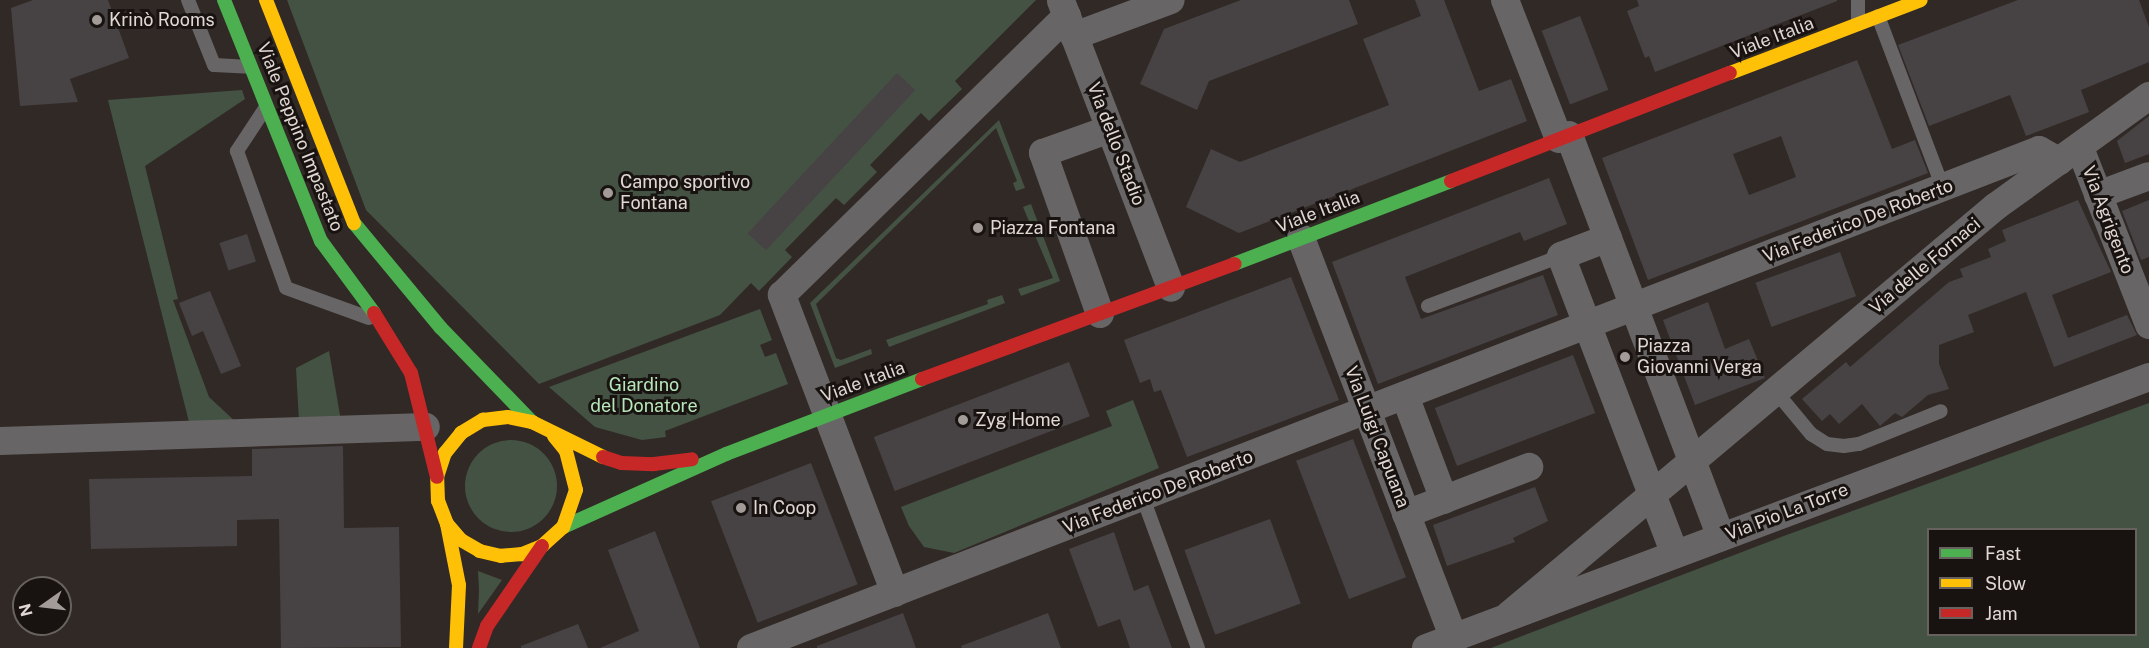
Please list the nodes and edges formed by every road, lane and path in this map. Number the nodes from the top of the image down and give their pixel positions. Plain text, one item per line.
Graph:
1 (188, 0) edge
2 (224, 0) edge
3 (267, 0) edge
4 (1171, 0) edge
5 (1505, 0) edge
6 (1858, 0) edge
7 (1921, 0) edge
8 (1878, 16) junction
9 (1067, 18) edge
10 (1858, 24) junction
11 (251, 67) junction
12 (2149, 96) edge
13 (267, 105) junction
14 (1110, 129) junction
15 (1564, 137) junction
16 (2069, 155) junction
17 (2149, 176) edge
18 (1943, 188) junction
19 (2098, 195) junction
20 (1301, 238) junction
21 (1608, 238) junction
22 (1561, 256) junction
23 (1171, 288) junction
24 (1645, 304) junction
25 (1428, 306) dead end
26 (1100, 314) junction
27 (381, 322) junction
28 (2149, 325) edge
29 (1577, 330) junction
30 (2149, 376) edge
31 (1777, 393) junction
32 (1405, 396) junction
33 (1367, 411) junction
34 (1941, 411) dead end
35 (827, 414) junction
36 (532, 422) junction
37 (426, 427) junction
38 (554, 436) junction
39 (0, 441) edge
40 (726, 454) junction
41 (1702, 456) junction
42 (1529, 467) dead end
43 (437, 477) junction
44 (1653, 497) junction
45 (1143, 498) junction
46 (1444, 500) junction
47 (1406, 514) junction
48 (447, 524) junction
49 (563, 527) junction
50 (1721, 537) junction
51 (542, 546) junction
52 (1675, 554) junction
53 (895, 593) junction
54 (1509, 615) junction
55 (1453, 637) junction
56 (456, 648) edge
57 (479, 648) edge
58 (751, 648) edge
59 (1198, 648) edge
60 (1426, 648) edge

1 - 11 lane
2 - 11 main road, Viale Peppino Impastato
3 - 36 main road, Viale Peppino Impastato
4 - 9 street
5 - 15 street
6 - 10 lane
7 - 8 main road, Viale Italia
8 - 10 main road, Viale Italia
8 - 18 lane
9 - 14 street, Via dello Stadio
9 - 35 street
10 - 15 main road, Viale Italia
11 - 13 main road, Viale Peppino Impastato
12 - 16 street, Via delle Fornaci
13 - 27 main road, Viale Peppino Impastato
13 - 27 lane
14 - 23 street, Via dello Stadio
14 - 26 street
15 - 20 main road, Viale Italia
15 - 21 street
16 - 18 street, Via Federico De Roberto
16 - 19 street, Via Agrigento
16 - 31 street, Via delle Fornaci
17 - 19 street
18 - 24 street, Via Federico De Roberto
19 - 28 street, Via Agrigento
20 - 23 main road, Viale Italia
20 - 33 street, Via Luigi Capuana
21 - 22 street
21 - 24 street
22 - 25 lane
22 - 29 street
23 - 26 main road, Viale Italia
24 - 29 street, Via Federico De Roberto
24 - 41 street
26 - 35 main road, Viale Italia
27 - 37 main road, Viale Peppino Impastato
29 - 32 street, Via Federico De Roberto
29 - 44 street
30 - 50 street, Via Pio La Torre
31 - 34 lane
31 - 41 street, Via delle Fornaci
32 - 33 street, Via Federico De Roberto
32 - 46 street
33 - 45 street, Via Federico De Roberto
33 - 47 street, Via Luigi Capuana
35 - 40 main road, Viale Italia
35 - 53 street
36 - 38 main road
36 - 43 main road
37 - 39 street
37 - 43 main road, Viale Peppino Impastato
38 - 40 main road
38 - 49 main road
40 - 49 main road
41 - 44 street, Via delle Fornaci
41 - 50 street
42 - 46 street
43 - 48 main road
44 - 52 street
44 - 54 street, Via delle Fornaci
45 - 53 street, Via Federico De Roberto
45 - 59 lane
46 - 47 street
47 - 55 street, Via Luigi Capuana
48 - 51 main road
48 - 56 main road
49 - 51 main road
50 - 52 street, Via Pio La Torre
51 - 57 main road
52 - 54 street, Via Pio La Torre
53 - 58 street, Via Federico De Roberto
54 - 55 street, Via Pio La Torre
55 - 60 street, Via Pio La Torre

